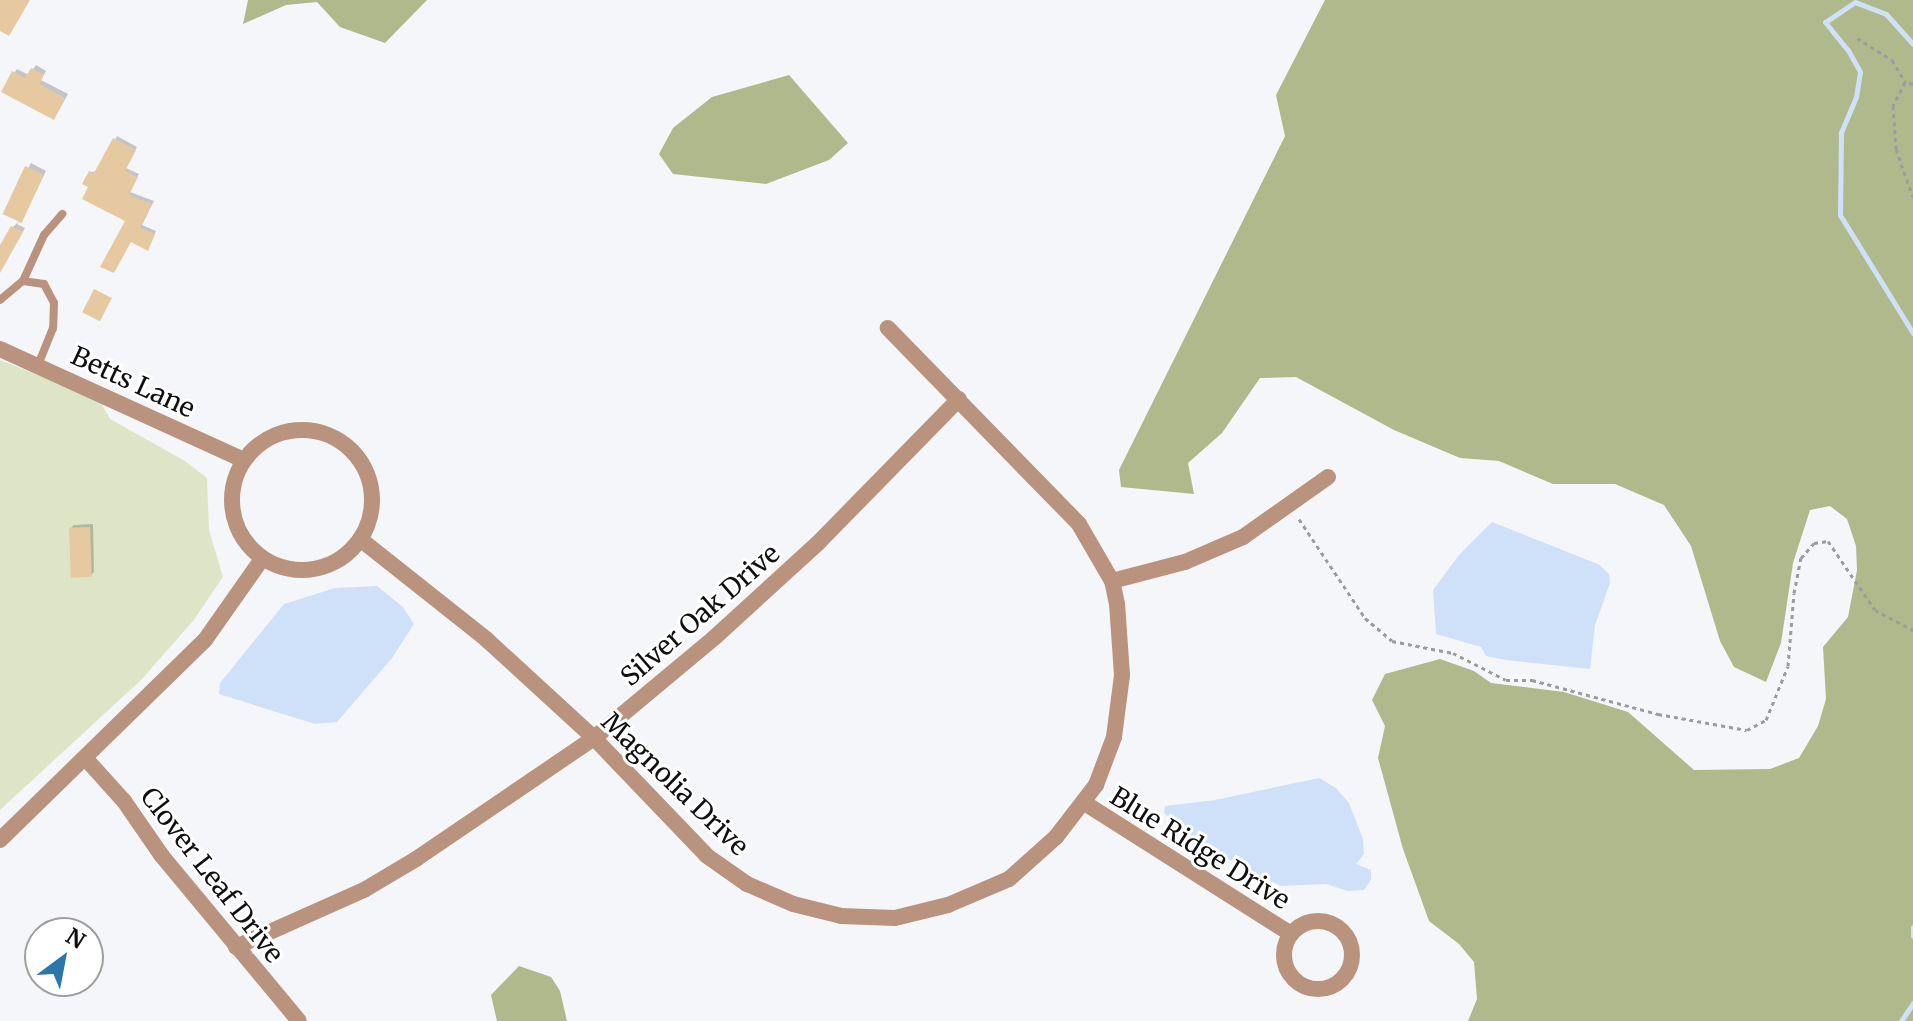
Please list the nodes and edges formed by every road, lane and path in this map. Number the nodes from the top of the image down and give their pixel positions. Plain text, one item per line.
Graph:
1 (1857, 38) dead end
2 (1905, 82) junction
3 (1913, 84) edge
4 (1913, 197) edge
5 (62, 214) dead end
6 (23, 281) junction
7 (0, 300) edge
8 (888, 328) dead end
9 (1, 351) edge
10 (38, 365) junction
11 (959, 399) junction
12 (244, 460) junction
13 (1328, 477) dead end
14 (1290, 504) junction
15 (360, 539) junction
16 (262, 559) junction
17 (1112, 581) junction
18 (1913, 630) edge
19 (594, 738) junction
20 (86, 759) junction
21 (1083, 802) junction
22 (0, 840) edge
23 (1291, 934) junction
24 (236, 947) junction
25 (299, 1021) edge

1 - 2 path
2 - 3 path
2 - 4 path
5 - 6 lane
6 - 7 lane
6 - 10 lane
8 - 11 street, Magnolia Drive
9 - 10 street, Betts Lane
10 - 12 street, Betts Lane
11 - 17 street, Magnolia Drive
11 - 19 street, Silver Oak Drive
12 - 15 street
12 - 16 street
13 - 14 street
14 - 17 street
14 - 18 path
15 - 16 street
15 - 19 street, Magnolia Drive
16 - 20 street
17 - 21 street, Magnolia Drive
19 - 21 street, Magnolia Drive
19 - 24 street, Silver Oak Drive
20 - 22 street
20 - 24 street, Clover Leaf Drive
21 - 23 street, Blue Ridge Drive
23 - 23 street, Blue Ridge Drive
24 - 25 street, Clover Leaf Drive

